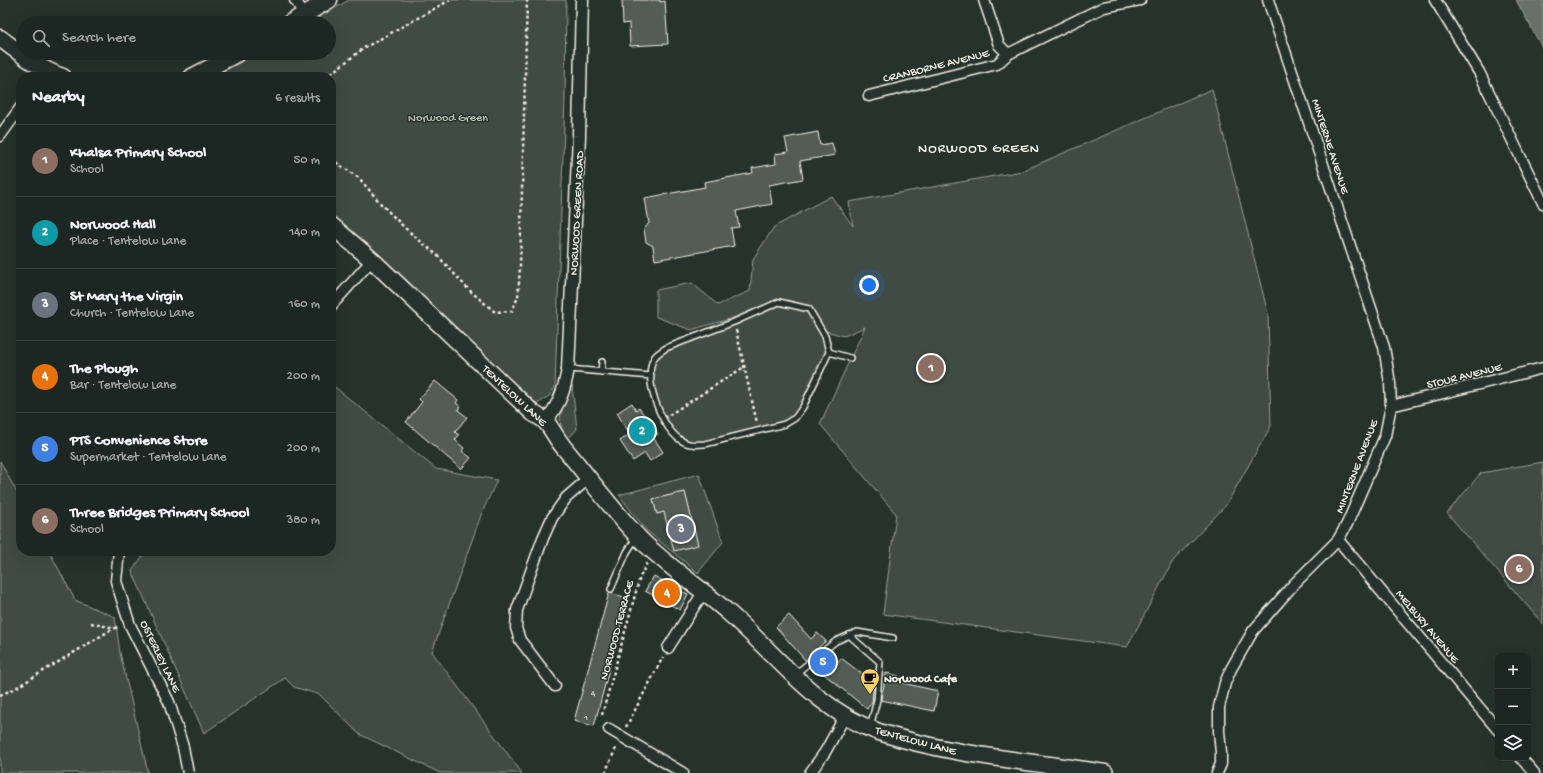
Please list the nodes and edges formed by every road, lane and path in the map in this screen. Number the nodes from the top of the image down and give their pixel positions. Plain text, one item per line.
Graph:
1 (296, 0) edge
2 (330, 0) edge
3 (450, 0) edge
4 (527, 0) edge
5 (582, 0) edge
6 (984, 0) edge
7 (1140, 0) edge
8 (1268, 0) edge
9 (1435, 0) edge
10 (305, 15) joint
11 (0, 38) edge
12 (16, 50) edge
13 (1008, 54) junction
14 (30, 60) edge
15 (226, 60) edge
16 (44, 72) edge
17 (205, 72) edge
18 (333, 72) edge
19 (869, 96) dead end
20 (16, 114) edge
21 (0, 136) edge
22 (336, 162) edge
23 (1543, 203) edge
24 (336, 229) edge
25 (372, 260) junction
26 (336, 300) edge
27 (734, 322) junction
28 (830, 352) junction
29 (850, 358) dead end
30 (602, 362) dead end
31 (744, 367) junction
32 (1543, 368) edge
33 (568, 369) junction
34 (601, 372) junction
35 (651, 376) junction
36 (1391, 406) junction
37 (662, 419) junction
38 (546, 421) junction
39 (759, 430) junction
40 (589, 478) junction
41 (638, 536) junction
42 (1338, 540) junction
43 (653, 552) junction
44 (118, 556) edge
45 (611, 589) dead end
46 (704, 591) junction
47 (91, 623) dead end
48 (130, 625) junction
49 (114, 628) junction
50 (849, 635) junction
51 (893, 638) dead end
52 (668, 648) joint
53 (793, 676) junction
54 (555, 686) dead end
55 (0, 695) edge
56 (602, 715) dead end
57 (845, 716) junction
58 (1495, 726) edge
59 (870, 728) junction
60 (609, 729) dead end
61 (621, 736) junction
62 (1524, 761) edge
63 (1055, 769) edge
64 (188, 773) edge
65 (605, 773) edge
66 (683, 773) edge
67 (810, 773) edge
68 (1105, 773) edge
69 (1217, 773) edge
70 (1534, 773) edge

1 - 10 street
2 - 10 main road
3 - 18 path
4 - 22 path
5 - 33 street, NORWOOD GREEN ROAD
6 - 13 street
7 - 13 street, CRANBORNE AVENUE
8 - 36 street, MINTERNE AVENUE
9 - 23 street
11 - 12 main road
13 - 19 street, CRANBORNE AVENUE
14 - 16 main road
15 - 17 main road
20 - 21 street
24 - 25 main road, TENTELOW LANE
25 - 26 street
25 - 38 main road, TENTELOW LANE
27 - 28 lane
27 - 31 path
27 - 35 lane
28 - 29 lane
28 - 39 lane
30 - 34 lane
31 - 37 path
31 - 39 path
32 - 36 street, STOUR AVENUE
33 - 34 lane
33 - 38 street, NORWOOD GREEN ROAD
34 - 35 lane
35 - 37 lane
36 - 42 street, MINTERNE AVENUE
37 - 39 lane
38 - 40 main road, TENTELOW LANE
40 - 41 main road, TENTELOW LANE
40 - 54 street
41 - 43 main road, TENTELOW LANE
41 - 45 lane
42 - 58 street, MELBURY AVENUE
42 - 69 street, MINTERNE AVENUE
43 - 46 main road, TENTELOW LANE
43 - 56 path, NORWOOD TERRACE
44 - 48 street, OSTERLEY LANE
46 - 52 street
46 - 53 main road, TENTELOW LANE
47 - 49 path
48 - 49 path
48 - 64 street, OSTERLEY LANE
49 - 55 path
50 - 51 lane
50 - 53 lane
50 - 59 lane
52 - 61 path
53 - 57 main road, TENTELOW LANE
57 - 59 main road, TENTELOW LANE
57 - 67 street
59 - 63 main road, TENTELOW LANE
60 - 61 street
61 - 65 path
61 - 66 street
62 - 70 street
63 - 68 main road, TENTELOW LANE

